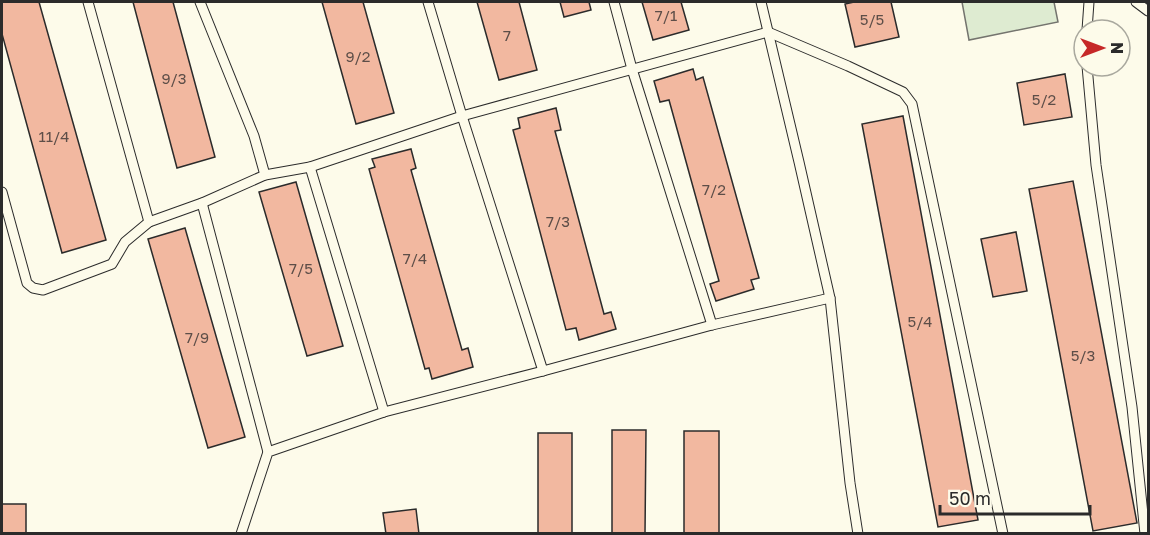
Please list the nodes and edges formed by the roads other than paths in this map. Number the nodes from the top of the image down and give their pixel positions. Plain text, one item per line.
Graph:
1 (88, 2) edge
2 (200, 2) edge
3 (428, 2) edge
4 (614, 2) edge
5 (760, 2) edge
6 (1089, 2) edge
7 (1136, 2) edge
8 (1149, 11) edge
9 (1088, 18) edge
10 (768, 32) junction
11 (632, 69) junction
12 (1088, 78) edge
13 (462, 116) junction
14 (310, 167) junction
15 (265, 175) junction
16 (2, 192) edge
17 (202, 203) junction
18 (149, 222) junction
19 (830, 298) junction
20 (712, 325) junction
21 (543, 371) junction
22 (384, 412) junction
23 (268, 452) junction
24 (241, 534) edge
25 (858, 534) edge
26 (1003, 534) edge
27 (1145, 534) edge

1 - 18 lane
2 - 15 lane
3 - 13 lane
4 - 11 lane
5 - 10 lane
6 - 9 lane
7 - 8 lane
10 - 11 lane
10 - 19 lane
10 - 26 lane
11 - 13 lane
11 - 20 lane
12 - 27 lane
13 - 14 lane
13 - 21 lane
14 - 15 lane
14 - 22 lane
15 - 17 lane
16 - 18 lane
17 - 18 lane
17 - 23 lane
19 - 20 lane
19 - 25 lane
20 - 21 lane
21 - 22 lane
22 - 23 lane
23 - 24 lane

